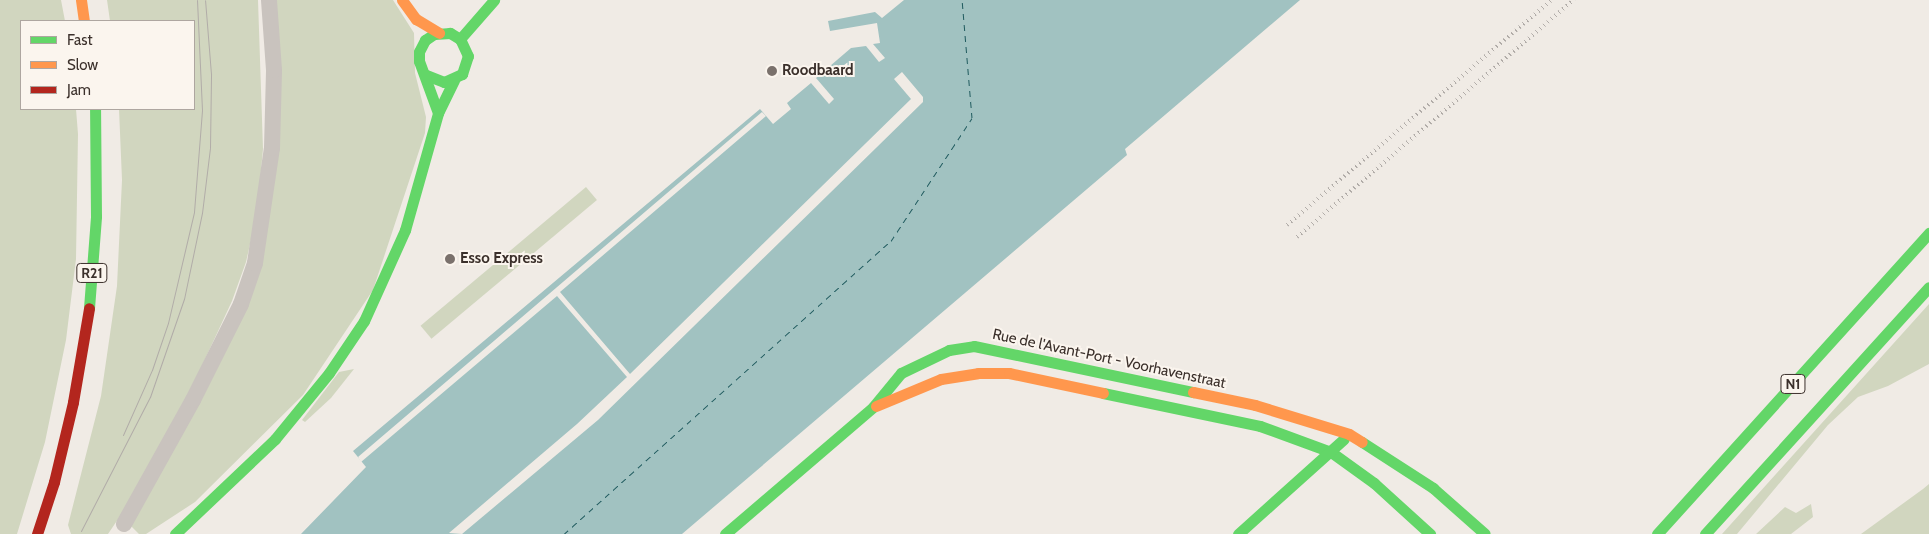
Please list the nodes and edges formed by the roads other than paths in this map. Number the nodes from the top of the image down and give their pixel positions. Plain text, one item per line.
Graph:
1 (81, 0) edge
2 (269, 0) edge
3 (402, 0) edge
4 (494, 0) edge
5 (416, 19) junction
6 (84, 20) edge
7 (439, 32) junction
8 (460, 39) junction
9 (422, 44) junction
10 (426, 76) junction
11 (454, 80) junction
12 (95, 110) edge
13 (438, 113) junction
14 (1929, 233) edge
15 (1929, 287) edge
16 (873, 407) junction
17 (65, 434) junction
18 (1349, 434) junction
19 (1331, 452) junction
20 (225, 487) junction
21 (124, 524) dead end
22 (161, 530) dead end
23 (26, 534) edge
24 (37, 534) edge
25 (48, 534) edge
26 (175, 534) edge
27 (725, 534) edge
28 (1238, 534) edge
29 (1430, 534) edge
30 (1485, 534) edge
31 (1657, 534) edge
32 (1706, 534) edge

1 - 6 main road
2 - 21 street
3 - 5 main road
4 - 8 main road
5 - 7 main road
5 - 9 main road
7 - 8 main road
7 - 9 main road
8 - 11 main road
9 - 10 main road
10 - 11 main road
10 - 13 main road
11 - 13 main road
12 - 17 main road, R21
13 - 20 main road
14 - 31 main road, N1
15 - 32 main road, N1
16 - 18 main road, Rue de l'Avant-Port - Voorhavenstraat
16 - 19 main road
16 - 27 main road
17 - 23 main road, R21
17 - 24 main road
17 - 25 main road, R21
18 - 19 main road
18 - 30 main road, Rue de l'Avant-Port - Voorhavenstraat
19 - 28 main road
19 - 29 main road
20 - 22 main road
20 - 26 main road

